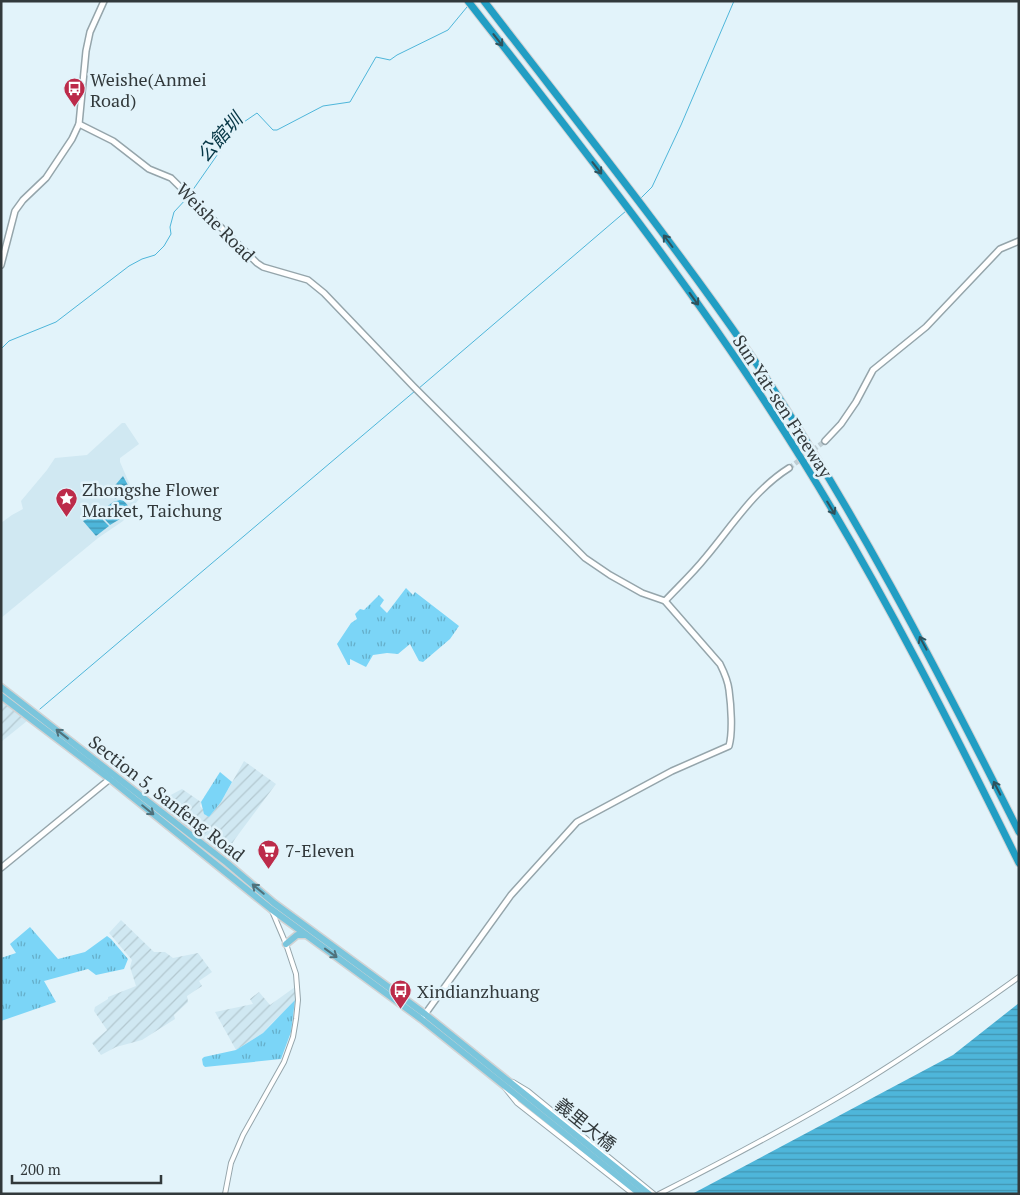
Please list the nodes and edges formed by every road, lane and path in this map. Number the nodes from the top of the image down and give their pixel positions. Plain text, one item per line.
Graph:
1 (104, 1) edge
2 (468, 1) edge
3 (484, 1) edge
4 (79, 124) junction
5 (1019, 241) edge
6 (1, 265) edge
7 (825, 441) tunnel mouth
8 (789, 468) tunnel mouth
9 (665, 601) junction
10 (1, 687) edge
11 (1, 696) edge
12 (112, 777) junction
13 (1019, 832) edge
14 (1019, 863) edge
15 (1, 868) edge
16 (273, 906) junction
17 (306, 935) junction
18 (286, 944) junction
19 (1019, 977) edge
20 (423, 1017) junction
21 (504, 1081) junction
22 (225, 1194) edge
23 (633, 1194) edge
24 (640, 1194) edge
25 (649, 1194) edge
26 (654, 1194) edge
27 (660, 1194) edge

1 - 4 street
2 -> 14 highway, Sun Yat-sen Freeway
13 -> 3 highway, Sun Yat-sen Freeway
4 - 6 street
4 - 9 street, Weishe Road
5 - 7 street
8 - 9 street
9 - 20 street
12 -> 10 main road, Section 5, Sanfeng Road
11 - 12 main road, Section 5, Sanfeng Road
12 - 15 street
12 - 16 main road, Section 5, Sanfeng Road
16 - 17 main road, Section 5, Sanfeng Road
16 - 18 street
16 - 20 main road, Section 5, Sanfeng Road
17 - 18 main road
17 -> 20 main road, Section 5, Sanfeng Road
18 - 22 street
19 - 27 street
20 - 21 main road, Section 5, Sanfeng Road
21 - 23 street
21 - 24 main road, 義里大橋
21 - 25 main road, 義里大橋
21 - 26 street

